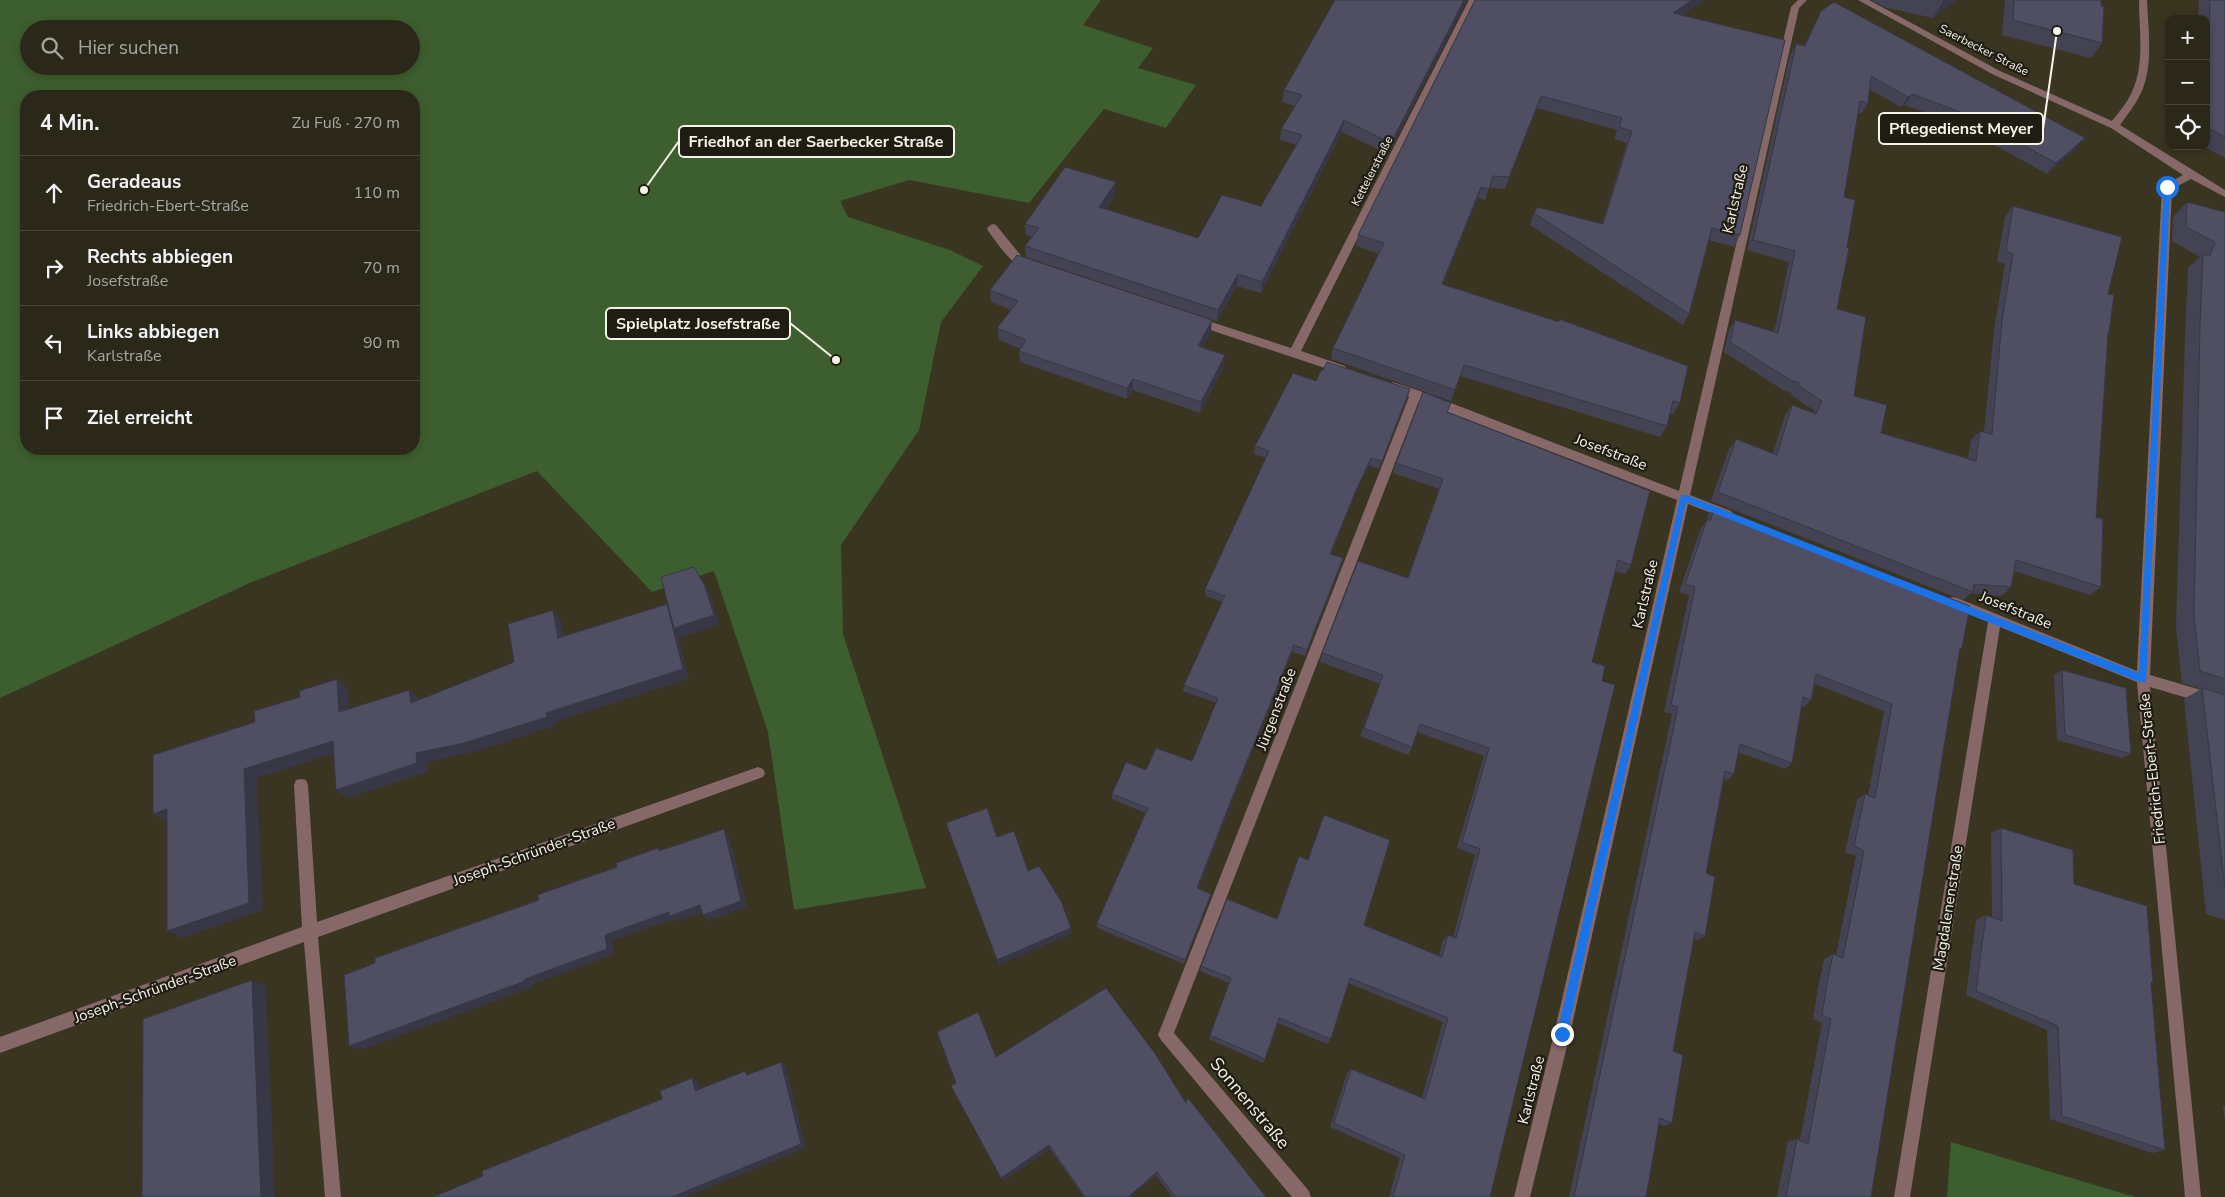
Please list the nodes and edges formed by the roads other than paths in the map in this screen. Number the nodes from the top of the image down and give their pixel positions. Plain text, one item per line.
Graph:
1 (1473, 0) edge
2 (1803, 0) edge
3 (1862, 0) edge
4 (2143, 0) edge
5 (2114, 126) junction
6 (2191, 175) junction
7 (2225, 194) edge
8 (992, 228) dead end
9 (1038, 268) edge
10 (1180, 316) edge
11 (1294, 354) junction
12 (1350, 372) edge
13 (1379, 382) edge
14 (1416, 394) junction
15 (1684, 497) junction
16 (1739, 519) edge
17 (1940, 597) edge
18 (1995, 619) junction
19 (2143, 679) junction
20 (2225, 703) edge
21 (758, 773) dead end
22 (301, 785) dead end
23 (310, 932) junction
24 (1166, 1035) joint
25 (0, 1045) edge
26 (333, 1197) edge
27 (1303, 1197) edge
28 (1522, 1197) edge
29 (1902, 1197) edge
30 (2193, 1197) edge

1 - 11 street, Kettelerstraße
2 - 15 street, Karlstraße
3 - 5 street, Saerbecker Straße
4 - 5 street
5 - 6 street, Saerbecker Straße
6 - 7 street, Saerbecker Straße
6 - 19 street, Friedrich-Ebert-Straße
8 - 9 street
10 - 11 street
11 - 12 street
13 - 14 street, Josefstraße
14 - 15 street, Josefstraße
14 - 24 street, Jürgenstraße
15 - 16 street, Josefstraße
15 - 28 street, Karlstraße
17 - 18 street, Josefstraße
18 - 19 street, Josefstraße
18 - 29 street, Magdalenenstraße
19 - 20 street, Josefstraße
19 - 30 street, Friedrich-Ebert-Straße
21 - 23 street, Joseph-Schründer-Straße
22 - 23 street
23 - 25 street, Joseph-Schründer-Straße
23 - 26 street
24 - 27 street, Sonnenstraße

